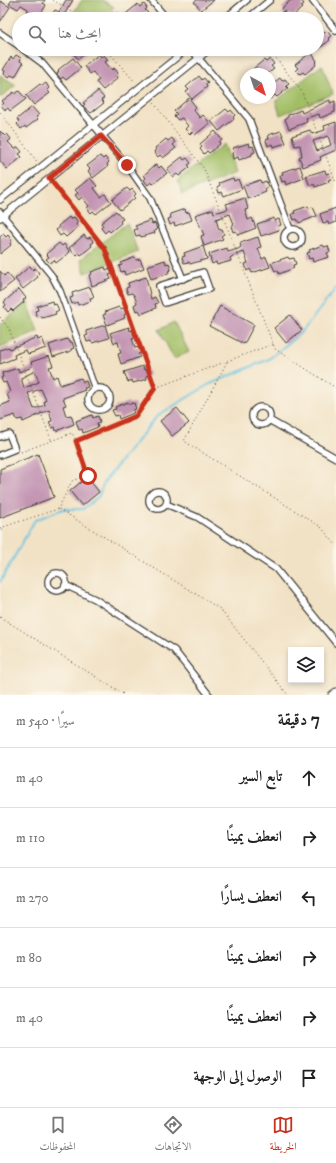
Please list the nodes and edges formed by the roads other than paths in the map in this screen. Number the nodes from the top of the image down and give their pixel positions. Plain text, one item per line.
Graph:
1 (151, 0) edge
2 (247, 0) edge
3 (270, 0) edge
4 (312, 0) edge
5 (161, 12) edge
6 (232, 12) edge
7 (255, 12) edge
8 (322, 12) edge
9 (324, 15) edge
10 (336, 30) edge
11 (0, 33) edge
12 (12, 41) edge
13 (32, 56) edge
14 (178, 56) edge
15 (201, 56) edge
16 (198, 58) junction
17 (92, 125) junction
18 (101, 136) junction
19 (0, 200) edge
20 (1, 215) edge
21 (290, 230) dead end
22 (183, 278) junction
23 (95, 389) dead end
24 (269, 420) dead end
25 (0, 437) edge
26 (0, 455) edge
27 (336, 458) edge
28 (166, 504) dead end
29 (65, 585) dead end
30 (336, 643) edge
31 (336, 692) edge
32 (209, 695) edge
33 (332, 695) edge

1 - 5 street
2 - 6 street
3 - 7 street
4 - 8 street
9 - 10 street
11 - 12 street
13 - 17 street
14 - 17 street
15 - 16 street
16 - 18 street
16 - 21 street
17 - 18 street
17 - 19 street
18 - 20 street
18 - 22 street
20 - 23 street
22 - 22 street
24 - 27 street
25 - 26 street
28 - 30 street
29 - 32 street
31 - 33 street

